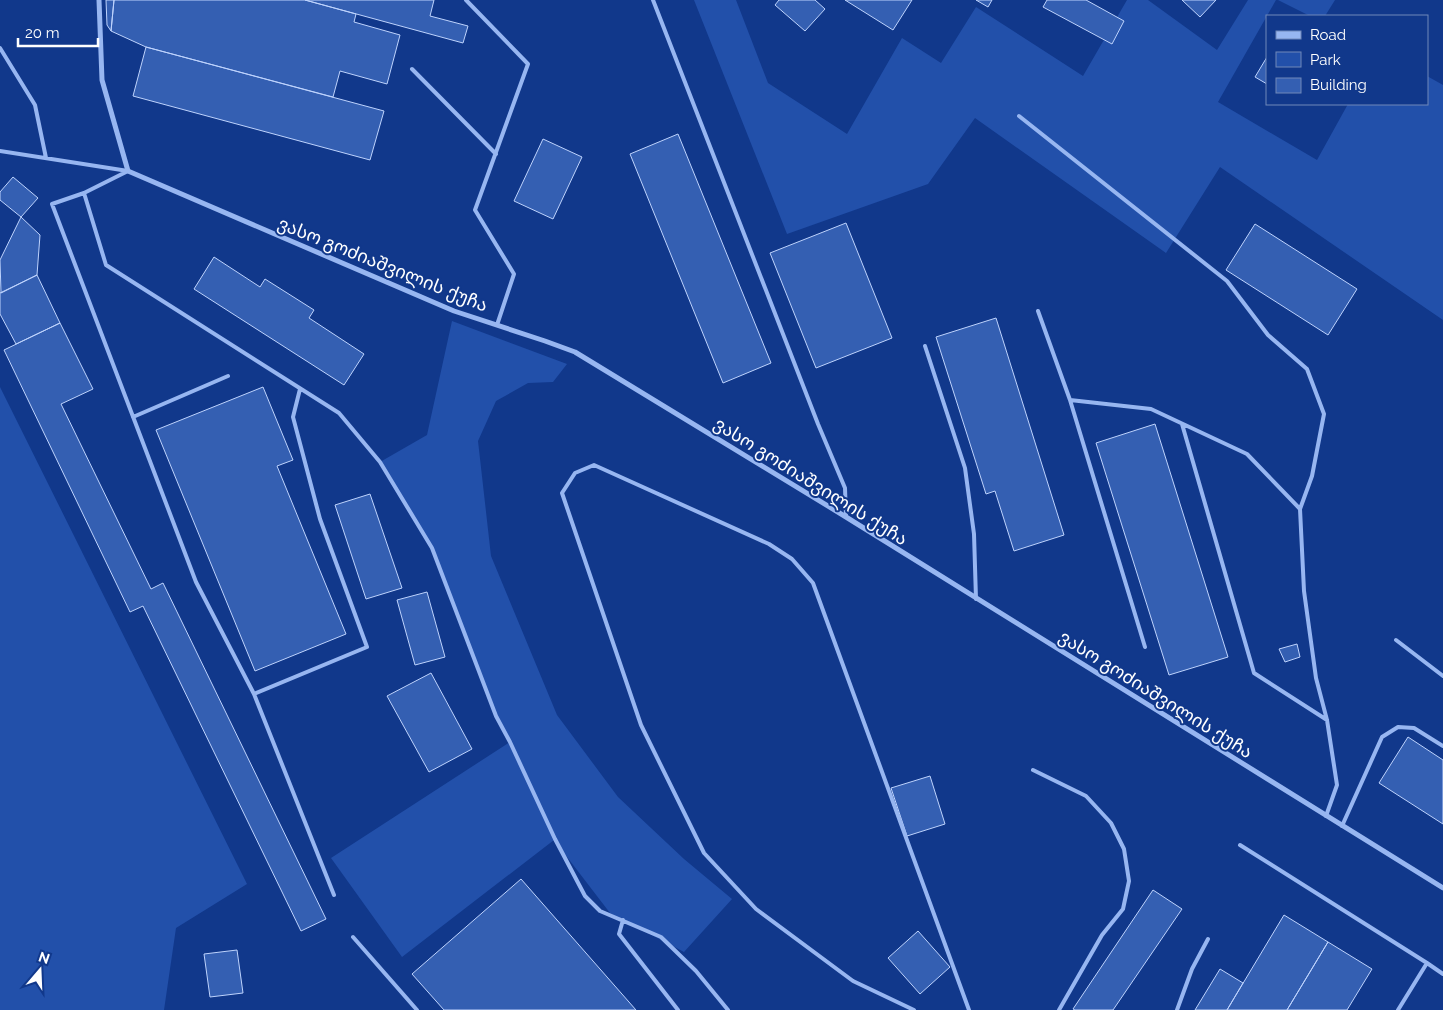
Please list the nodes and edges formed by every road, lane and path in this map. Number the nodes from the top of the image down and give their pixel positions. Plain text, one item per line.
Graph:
1 (99, 0) edge
2 (466, 0) edge
3 (653, 0) edge
4 (0, 48) edge
5 (412, 69) dead end
6 (1019, 116) dead end
7 (0, 151) edge
8 (496, 154) junction
9 (46, 158) junction
10 (128, 171) junction
11 (84, 193) junction
12 (1038, 311) dead end
13 (497, 324) junction
14 (925, 346) dead end
15 (228, 376) dead end
16 (300, 389) junction
17 (1070, 400) junction
18 (133, 417) junction
19 (1182, 424) junction
20 (1300, 509) junction
21 (846, 517) junction
22 (976, 598) junction
23 (1396, 640) dead end
24 (1145, 647) dead end
25 (1443, 676) edge
26 (254, 694) junction
27 (1327, 720) junction
28 (1443, 746) edge
29 (1033, 770) dead end
30 (1326, 816) junction
31 (1342, 826) junction
32 (1240, 845) dead end
33 (1443, 888) edge
34 (334, 895) dead end
35 (623, 920) junction
36 (353, 937) dead end
37 (1208, 939) dead end
38 (1427, 963) junction
39 (1443, 974) edge
40 (417, 1010) edge
41 (678, 1010) edge
42 (728, 1010) edge
43 (914, 1010) edge
44 (969, 1010) edge
45 (1059, 1010) edge
46 (1177, 1010) edge
47 (1398, 1010) edge

1 - 10 street
2 - 8 lane
3 - 21 lane
4 - 9 lane
5 - 8 lane
6 - 20 lane
7 - 9 lane
8 - 13 lane
9 - 10 lane
10 - 11 lane
10 - 13 street, ვასო გოძიაშვილის ქუჩა
11 - 16 lane
11 - 18 lane
12 - 17 lane
13 - 21 street, ვასო გოძიაშვილის ქუჩა
14 - 22 lane
15 - 18 lane
16 - 26 lane
16 - 35 lane
17 - 19 lane
17 - 24 lane
18 - 26 lane
19 - 20 lane
19 - 27 lane
20 - 27 lane
21 - 22 street, ვასო გოძიაშვილის ქუჩა
22 - 30 street, ვასო გოძიაშვილის ქუჩა
23 - 25 lane
26 - 34 lane
27 - 30 lane
28 - 31 lane
29 - 45 lane
30 - 31 street, ვასო გოძიაშვილის ქუჩა
31 - 33 street, ვასო გოძიაშვილის ქუჩა
32 - 38 lane
35 - 41 lane
35 - 42 lane
36 - 40 lane
37 - 46 lane
38 - 39 lane
38 - 47 lane
43 - 44 lane

